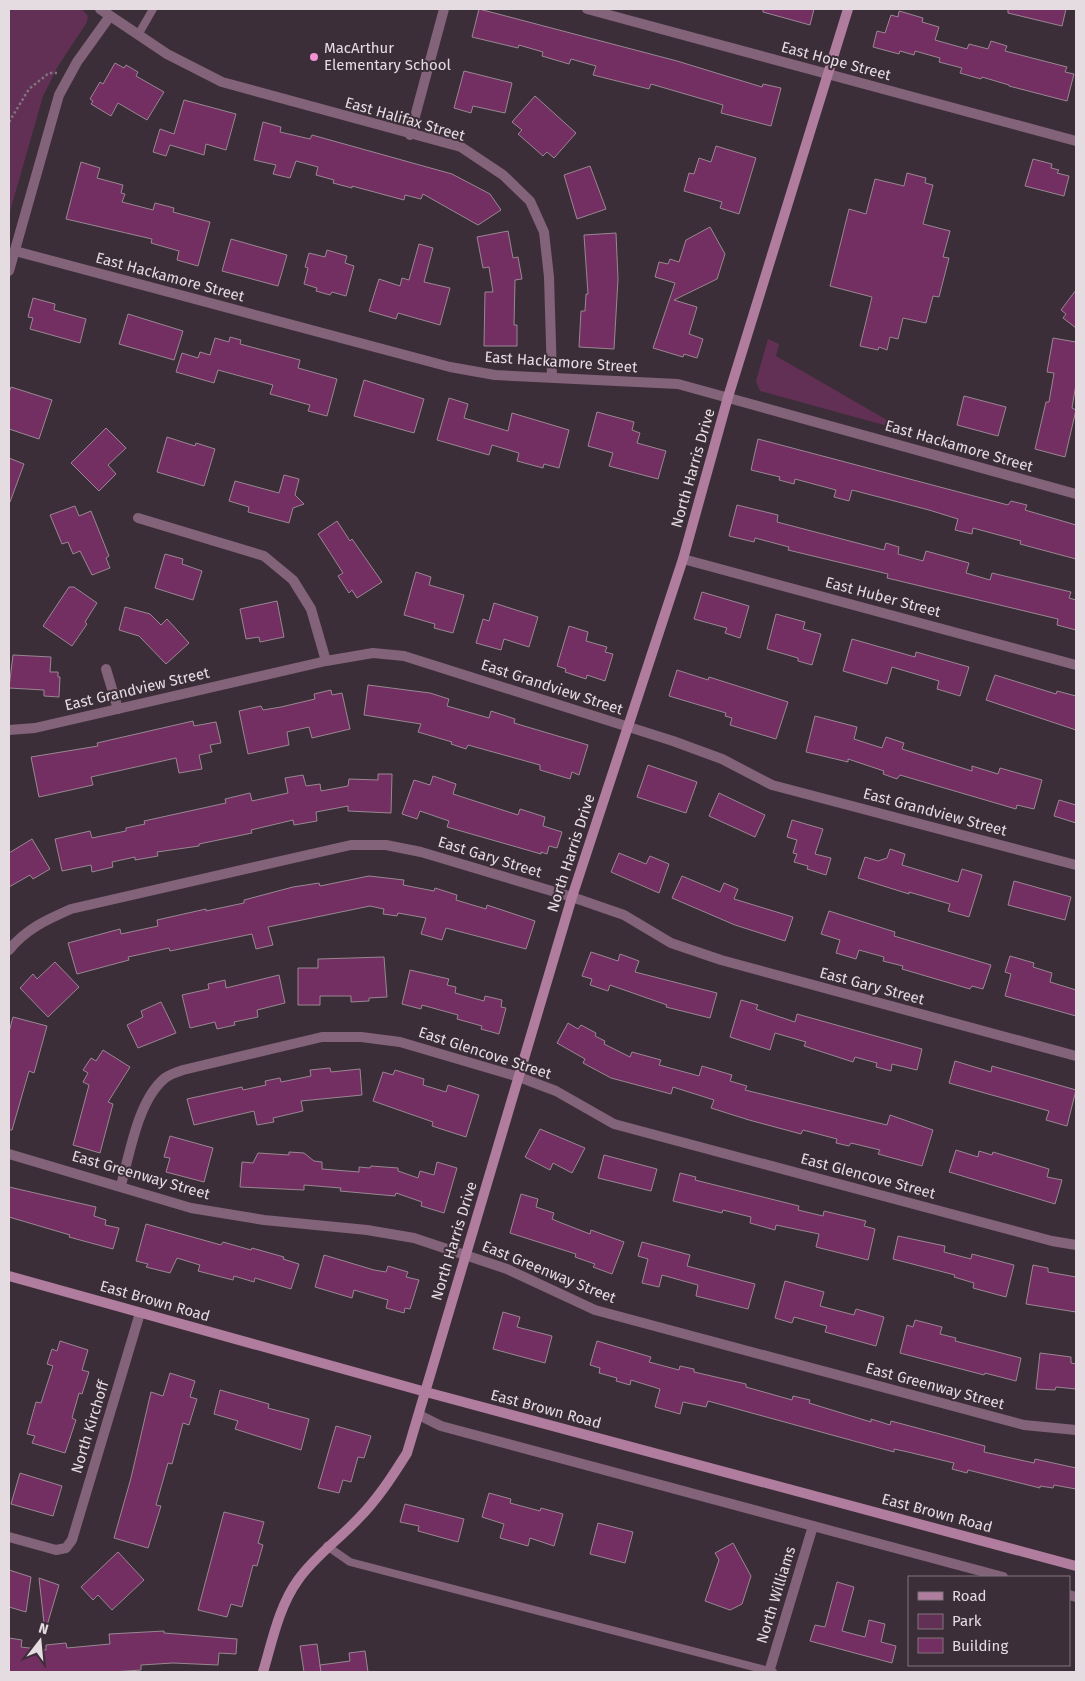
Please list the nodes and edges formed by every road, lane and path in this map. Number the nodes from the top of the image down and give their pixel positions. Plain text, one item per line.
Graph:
1 (100, 9) edge
2 (153, 9) edge
3 (444, 9) edge
4 (587, 9) edge
5 (848, 9) edge
6 (110, 16) junction
7 (138, 35) junction
8 (56, 73) dead end
9 (829, 75) junction
10 (9, 122) edge
11 (410, 135) junction
12 (1076, 141) edge
13 (15, 251) junction
14 (9, 271) edge
15 (552, 377) junction
16 (728, 397) junction
17 (1076, 494) edge
18 (138, 518) dead end
19 (683, 559) junction
20 (326, 661) junction
21 (1076, 665) edge
22 (106, 669) dead end
23 (118, 709) junction
24 (627, 728) junction
25 (9, 730) edge
26 (1076, 865) edge
27 (572, 898) junction
28 (9, 950) edge
29 (1076, 1056) edge
30 (519, 1077) junction
31 (9, 1154) edge
32 (121, 1185) junction
33 (1076, 1244) edge
34 (465, 1255) junction
35 (9, 1276) edge
36 (140, 1313) junction
37 (426, 1392) junction
38 (420, 1415) junction
39 (1076, 1430) edge
40 (813, 1526) junction
41 (9, 1537) edge
42 (328, 1546) junction
43 (1076, 1566) edge
44 (999, 1576) edge
45 (263, 1672) edge
46 (770, 1672) edge

1 - 6 street, East Halifax Street
2 - 7 lane
3 - 11 street
4 - 9 street, East Hope Street
5 - 9 street, North Harris Drive
6 - 7 street, East Halifax Street
6 - 13 street
7 - 11 street, East Halifax Street
8 - 10 path
9 - 12 street, East Hope Street
9 - 16 street, North Harris Drive
11 - 15 street, East Halifax Street
13 - 14 street
13 - 15 street, East Hackamore Street
15 - 16 street, East Hackamore Street
16 - 17 street, East Hackamore Street
16 - 19 street, North Harris Drive
18 - 20 street
19 - 21 street, East Huber Street
19 - 24 street, North Harris Drive
20 - 23 street, East Grandview Street
20 - 24 street, East Grandview Street
22 - 23 street
23 - 25 street, East Grandview Street
24 - 26 street, East Grandview Street
24 - 27 street, North Harris Drive
27 - 28 street, East Gary Street
27 - 29 street, East Gary Street
27 - 30 street, North Harris Drive
30 - 32 street, East Glencove Street
30 - 33 street, East Glencove Street
30 - 34 street, North Harris Drive
31 - 32 street, East Greenway Street
32 - 34 street, East Greenway Street
34 - 37 street, North Harris Drive
34 - 39 street, East Greenway Street
35 - 36 street, East Brown Road
36 - 37 street, East Brown Road
36 - 41 street, North Kirchoff
37 - 38 street, North Harris Drive
37 - 43 street, East Brown Road
38 - 40 street
38 - 42 street, North Harris Drive
40 - 44 street
40 - 46 street, North Williams
42 - 45 street, North Harris Drive
42 - 46 lane

